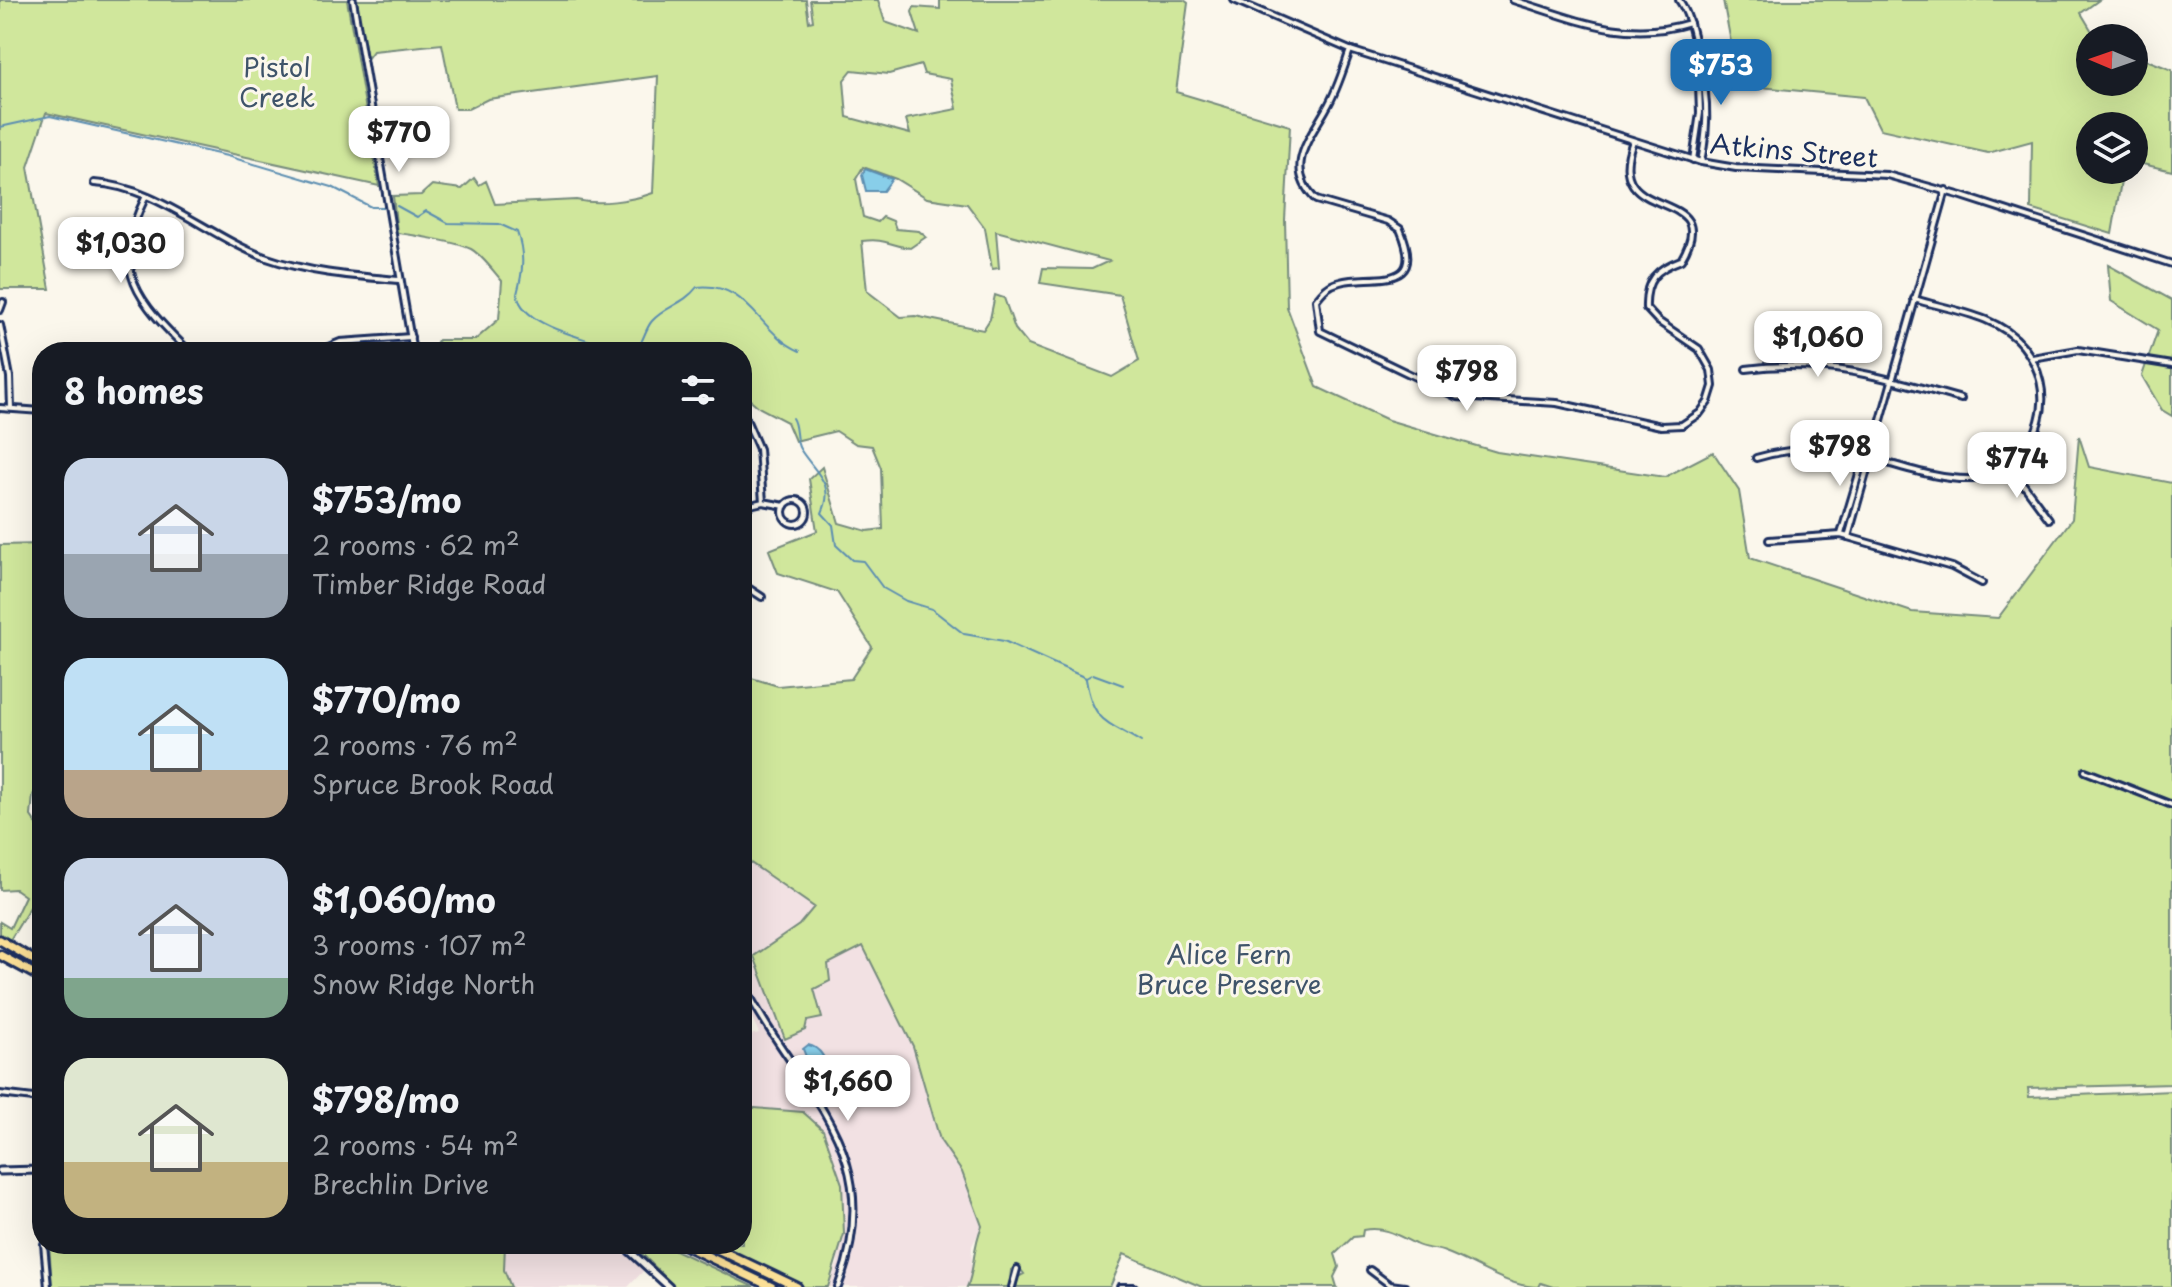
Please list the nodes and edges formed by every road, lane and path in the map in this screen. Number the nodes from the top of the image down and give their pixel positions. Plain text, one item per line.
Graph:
1 (353, 0) edge
2 (1234, 0) edge
3 (1513, 0) edge
4 (1679, 0) edge
5 (1690, 23) junction
6 (1350, 50) junction
7 (1698, 55) junction
8 (1633, 141) junction
9 (1693, 160) junction
10 (1701, 162) junction
11 (94, 183) dead end
12 (1946, 190) junction
13 (145, 198) junction
14 (2172, 264) edge
15 (399, 280) junction
16 (1914, 299) junction
17 (3, 302) dead end
18 (0, 310) edge
19 (0, 325) edge
20 (411, 337) junction
21 (180, 342) edge
22 (340, 342) edge
23 (412, 342) edge
24 (2032, 358) junction
25 (2172, 365) edge
26 (1746, 369) dead end
27 (1891, 378) junction
28 (1961, 399) dead end
29 (0, 408) edge
30 (11, 408) junction
31 (32, 410) edge
32 (752, 433) edge
33 (1756, 458) dead end
34 (1868, 458) junction
35 (2009, 465) junction
36 (763, 502) junction
37 (752, 505) edge
38 (785, 506) junction
39 (2049, 519) dead end
40 (1841, 535) junction
41 (1848, 537) junction
42 (1769, 540) dead end
43 (1982, 583) dead end
44 (752, 590) edge
45 (762, 597) dead end
46 (2085, 771) dead end
47 (2172, 805) edge
48 (0, 940) edge
49 (0, 955) edge
50 (32, 959) edge
51 (32, 973) edge
52 (752, 1000) edge
53 (0, 1094) edge
54 (32, 1098) edge
55 (32, 1170) edge
56 (0, 1171) edge
57 (45, 1254) edge
58 (633, 1254) edge
59 (703, 1254) edge
60 (728, 1254) edge
61 (1017, 1269) dead end
62 (1370, 1270) dead end
63 (48, 1287) edge
64 (669, 1287) edge
65 (772, 1287) edge
66 (797, 1287) edge
67 (838, 1287) edge
68 (1012, 1287) edge
69 (1120, 1287) edge
70 (1134, 1287) edge
71 (1405, 1287) edge

1 - 15 street
2 - 6 street, Atkins Street
3 - 5 street
4 - 5 street
5 - 7 street
6 - 8 street, Atkins Street
6 - 8 street
7 - 9 street
7 - 10 street
8 - 9 street, Atkins Street
9 - 10 street, Atkins Street
10 - 12 street, Atkins Street
11 - 13 street
12 - 14 street, Atkins Street
12 - 16 street
13 - 15 street
13 - 21 street
15 - 20 street
16 - 24 street
16 - 27 street
17 - 18 street
19 - 30 street
20 - 22 street
20 - 23 street
24 - 25 street
24 - 35 street
26 - 27 street
27 - 28 street
27 - 34 street
29 - 30 street
30 - 31 street
32 - 36 street
33 - 34 street
34 - 35 street
34 - 40 street
34 - 41 street
35 - 39 street
36 - 37 street
36 - 38 street
38 - 38 street
40 - 41 street
40 - 42 street
41 - 43 street
44 - 45 street
46 - 47 street
48 - 50 highway
49 - 51 highway
52 - 67 street
53 - 54 street
55 - 56 street
57 - 63 street
58 - 64 street
59 - 65 highway
60 - 66 highway
61 - 68 street
62 - 71 street
69 - 70 street

